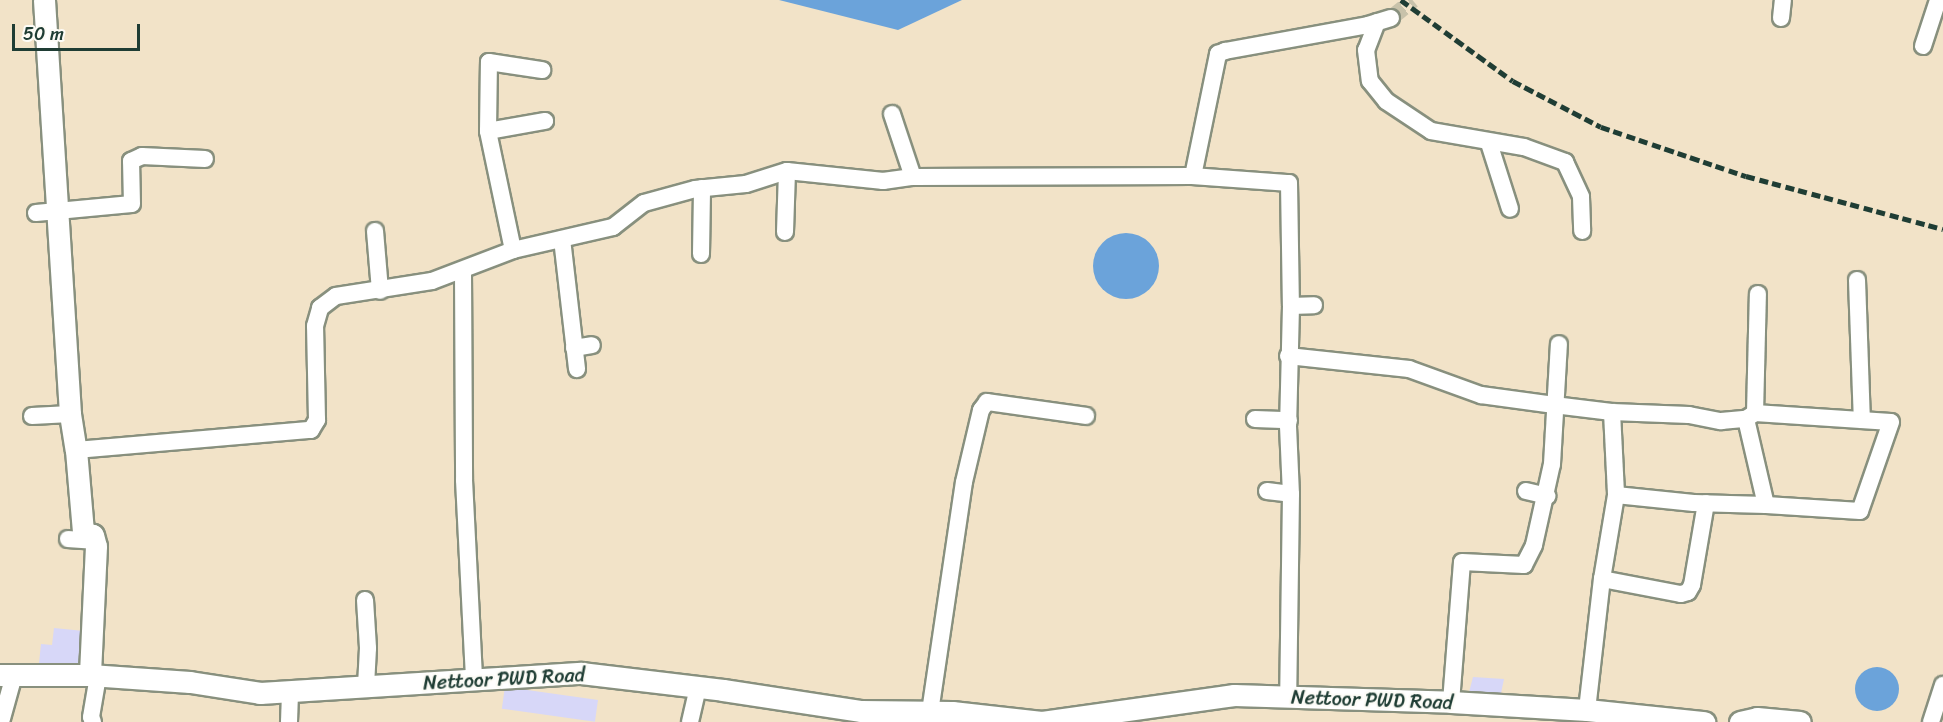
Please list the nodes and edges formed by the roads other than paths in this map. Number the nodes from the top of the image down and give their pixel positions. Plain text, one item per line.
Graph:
1 (44, 0) edge
2 (1783, 0) edge
3 (1938, 0) edge
4 (1781, 18) dead end
5 (1923, 46) dead end
6 (542, 70) dead end
7 (892, 114) dead end
8 (545, 121) dead end
9 (488, 131) junction
10 (1490, 143) junction
11 (206, 159) dead end
12 (787, 171) junction
13 (1193, 176) junction
14 (913, 177) junction
15 (702, 188) junction
16 (1510, 209) dead end
17 (57, 212) junction
18 (36, 213) dead end
19 (375, 231) dead end
20 (1582, 231) dead end
21 (785, 232) dead end
22 (562, 238) junction
23 (513, 250) junction
24 (701, 254) dead end
25 (462, 272) junction
26 (1857, 280) dead end
27 (380, 291) junction
28 (1758, 294) dead end
29 (1314, 305) dead end
30 (1291, 306) junction
31 (1559, 344) dead end
32 (592, 345) dead end
33 (574, 348) junction
34 (1288, 356) junction
35 (577, 369) dead end
36 (1554, 405) junction
37 (1612, 412) junction
38 (70, 414) junction
39 (32, 416) dead end
40 (1086, 416) dead end
41 (1750, 416) junction
42 (1255, 419) dead end
43 (1288, 420) junction
44 (1862, 420) junction
45 (76, 450) junction
46 (1526, 490) dead end
47 (1267, 491) dead end
48 (1292, 494) junction
49 (1616, 495) junction
50 (1547, 496) junction
51 (1706, 503) junction
52 (1766, 505) junction
53 (68, 538) dead end
54 (96, 541) junction
55 (1602, 579) junction
56 (365, 600) dead end
57 (7, 675) edge
58 (94, 676) junction
59 (474, 680) junction
60 (1943, 685) edge
61 (366, 686) junction
62 (698, 687) junction
63 (290, 690) junction
64 (1288, 697) junction
65 (1451, 702) junction
66 (930, 712) junction
67 (1577, 714) edge
68 (872, 717) edge
69 (1, 722) edge
70 (93, 722) edge
71 (289, 722) edge
72 (690, 722) edge
73 (1042, 722) edge
74 (1704, 722) edge
75 (1740, 722) edge
76 (1800, 722) edge
77 (1931, 722) edge

1 - 17 street
2 - 4 street
3 - 5 street
6 - 9 street
7 - 14 street
8 - 9 street
9 - 23 street
10 - 13 street
10 - 16 street
10 - 20 street
11 - 17 street
12 - 14 street
12 - 15 street
12 - 21 street
13 - 14 street
13 - 30 street
15 - 22 street
15 - 24 street
17 - 18 street
17 - 38 street
19 - 27 street
22 - 23 street
22 - 33 street
23 - 25 street
25 - 27 street
25 - 59 street
26 - 44 street
27 - 45 street
28 - 41 street
29 - 30 street
30 - 34 street
31 - 36 street
32 - 33 street
33 - 35 street
34 - 36 street
34 - 43 street
36 - 37 street
36 - 50 street
37 - 41 street
37 - 49 street
38 - 39 street
38 - 45 street
40 - 66 street
41 - 44 street
41 - 52 street
42 - 43 street
43 - 48 street
44 - 52 street
45 - 54 street
46 - 50 street
47 - 48 street
48 - 64 street
49 - 51 street
49 - 55 street
50 - 65 street
51 - 52 street
51 - 55 street
53 - 54 street
54 - 58 street
55 - 67 street
56 - 61 street
57 - 58 street, Nettoor PWD Road
57 - 69 street
58 - 63 street, Nettoor PWD Road
58 - 70 street
59 - 61 street, Nettoor PWD Road
59 - 62 street, Nettoor PWD Road
60 - 77 street
61 - 63 street, Nettoor PWD Road
62 - 68 street, Nettoor PWD Road
62 - 72 street
63 - 71 street
64 - 65 street, Nettoor PWD Road
64 - 73 street, Nettoor PWD Road
65 - 67 street, Nettoor PWD Road
66 - 68 street, Nettoor PWD Road
66 - 73 street, Nettoor PWD Road
67 - 74 street, Nettoor PWD Road
75 - 76 street

